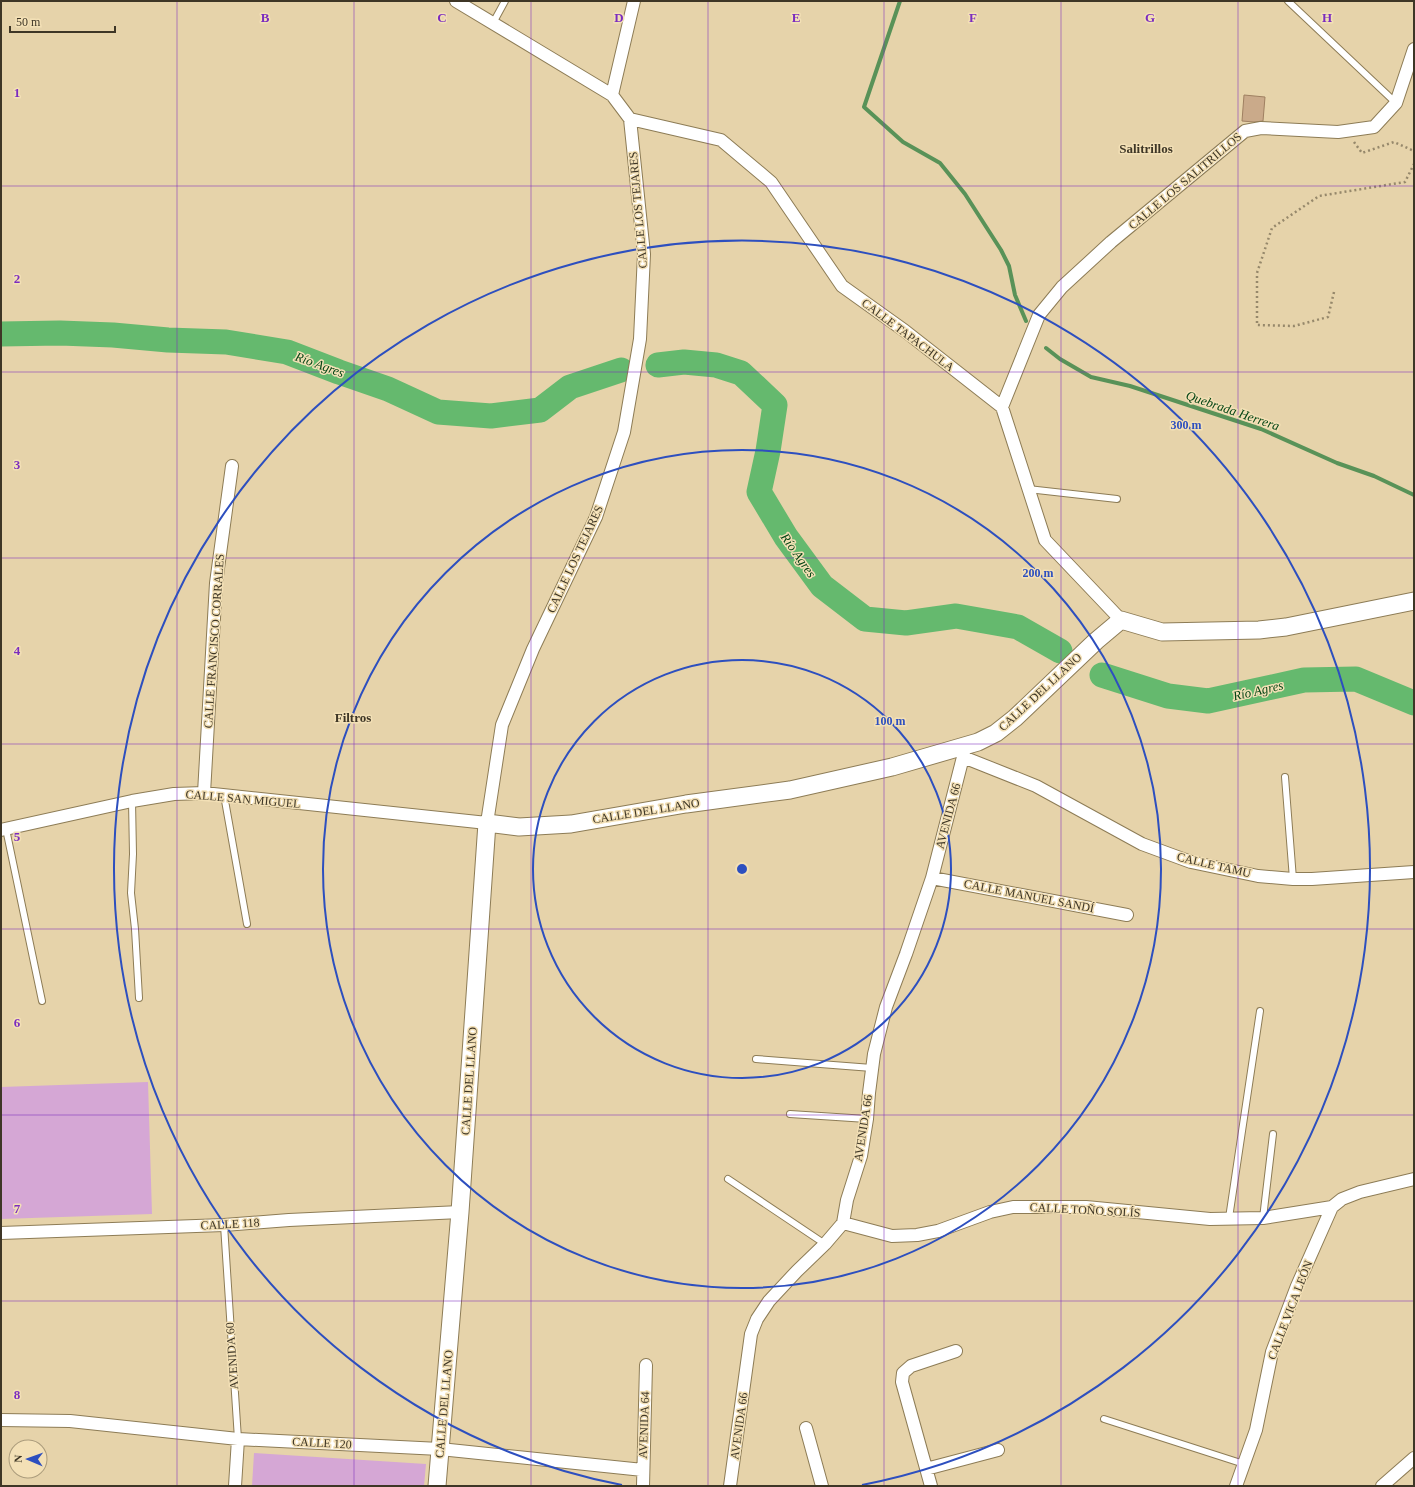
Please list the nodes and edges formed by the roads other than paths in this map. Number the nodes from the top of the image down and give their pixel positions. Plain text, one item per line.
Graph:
1 (456, 1) edge
2 (505, 1) edge
3 (634, 1) edge
4 (1288, 1) edge
5 (493, 23) junction
6 (1414, 49) edge
7 (612, 95) junction
8 (1396, 103) junction
9 (630, 119) junction
10 (1002, 407) junction
11 (232, 466) dead end
12 (1028, 489) junction
13 (1116, 499) dead end
14 (1414, 601) edge
15 (1121, 620) junction
16 (964, 752) junction
17 (1285, 777) dead end
18 (204, 793) junction
19 (224, 795) junction
20 (132, 801) junction
21 (487, 822) junction
22 (3, 829) edge
23 (1414, 872) edge
24 (932, 878) junction
25 (1293, 879) junction
26 (1127, 915) dead end
27 (247, 924) dead end
28 (139, 998) dead end
29 (42, 1001) dead end
30 (1260, 1011) dead end
31 (756, 1059) dead end
32 (872, 1068) junction
33 (790, 1114) dead end
34 (867, 1119) junction
35 (1273, 1134) dead end
36 (728, 1179) dead end
37 (1414, 1179) edge
38 (1332, 1207) junction
39 (460, 1212) junction
40 (1229, 1218) junction
41 (1263, 1218) junction
42 (843, 1223) junction
43 (224, 1225) junction
44 (1, 1233) edge
45 (825, 1244) junction
46 (956, 1351) dead end
47 (646, 1365) dead end
48 (1104, 1419) dead end
49 (1, 1420) edge
50 (806, 1428) dead end
51 (238, 1440) junction
52 (440, 1449) junction
53 (998, 1450) dead end
54 (1414, 1458) edge
55 (1244, 1464) junction
56 (926, 1469) junction
57 (643, 1470) junction
58 (235, 1486) edge
59 (437, 1486) edge
60 (643, 1486) edge
61 (730, 1486) edge
62 (822, 1486) edge
63 (931, 1486) edge
64 (1236, 1486) edge
65 (1382, 1486) edge

1 - 5 street
2 - 5 lane
3 - 7 street
4 - 8 lane
5 - 7 street
6 - 8 street, CALLE LOS SALITRILLOS
7 - 9 street
8 - 10 street, CALLE LOS SALITRILLOS
9 - 10 street, CALLE TAPACHULA
9 - 21 street, CALLE LOS TEJARES
10 - 12 street
11 - 18 street, CALLE FRANCISCO CORRALES
12 - 13 lane
12 - 15 street
14 - 15 main road
15 - 16 main road, CALLE DEL LLANO
16 - 21 main road, CALLE DEL LLANO
16 - 24 street, AVENIDA 66
16 - 25 street, CALLE TAMU
17 - 25 lane
18 - 19 street, CALLE SAN MIGUEL
18 - 20 street, CALLE SAN MIGUEL
19 - 21 street, CALLE SAN MIGUEL
19 - 27 lane
20 - 22 street, CALLE SAN MIGUEL
20 - 28 lane
21 - 39 main road, CALLE DEL LLANO
22 - 29 lane
23 - 25 street, CALLE TAMU
24 - 26 street, CALLE MANUEL SANDÍ
24 - 32 street, AVENIDA 66
30 - 40 lane
31 - 32 lane
32 - 34 street, AVENIDA 66
33 - 34 lane
34 - 42 street, AVENIDA 66
35 - 41 lane
36 - 45 lane
37 - 38 street
38 - 41 street, CALLE TOÑO SOLÍS
38 - 55 street, CALLE VICA LEÓN
39 - 43 street, CALLE 118
39 - 52 main road, CALLE DEL LLANO
40 - 41 street, CALLE TOÑO SOLÍS
40 - 42 street, CALLE TOÑO SOLÍS
42 - 45 street, AVENIDA 66
43 - 44 street, CALLE 118
43 - 51 lane, AVENIDA 60
45 - 61 street, AVENIDA 66
46 - 56 street
47 - 57 street, AVENIDA 64
48 - 55 lane
49 - 51 street, CALLE 120
50 - 62 street
51 - 52 street, CALLE 120
51 - 58 street, AVENIDA 60
52 - 57 street, CALLE 120
52 - 59 main road, CALLE DEL LLANO
53 - 56 street
54 - 65 street
55 - 64 street, CALLE VICA LEÓN
56 - 63 street
57 - 60 street, AVENIDA 64

